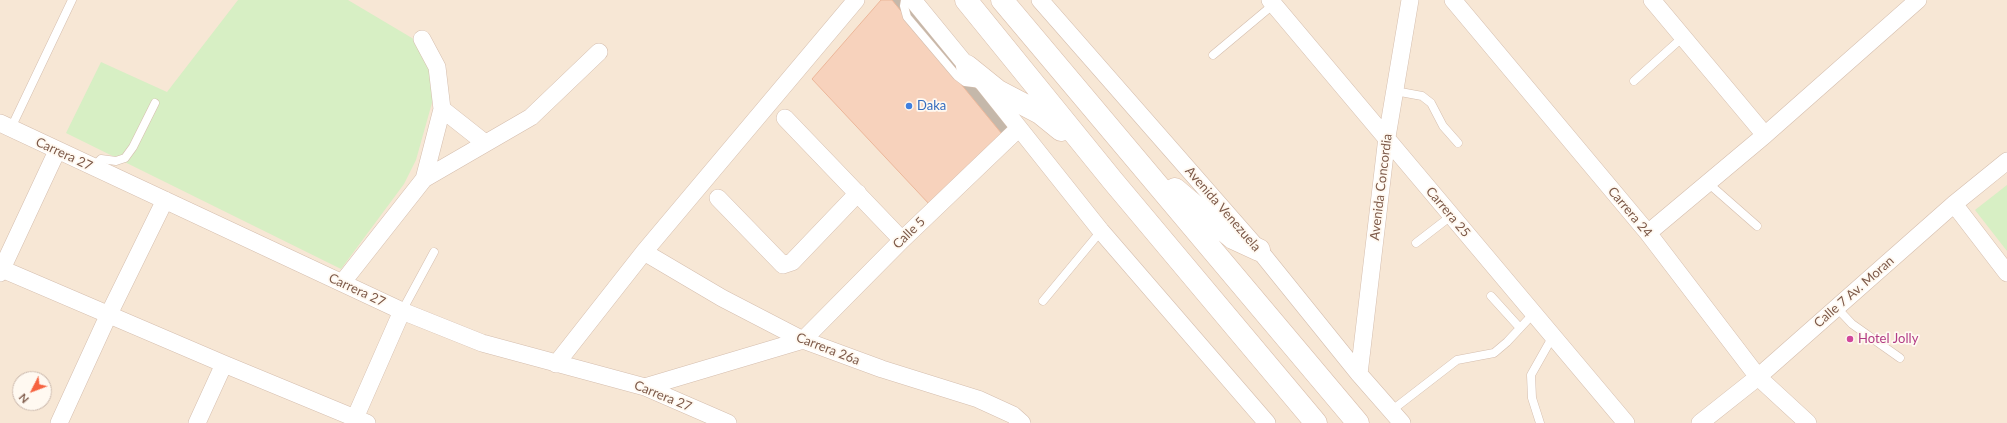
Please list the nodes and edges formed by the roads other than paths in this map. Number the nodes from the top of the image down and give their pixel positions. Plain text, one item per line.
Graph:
1 (72, 0) edge
2 (856, 0) edge
3 (905, 0) edge
4 (913, 0) edge
5 (966, 0) edge
6 (1002, 0) edge
7 (1040, 0) edge
8 (1410, 0) edge
9 (1453, 0) edge
10 (1652, 0) edge
11 (1918, 0) edge
12 (1272, 2) edge
13 (1683, 37) junction
14 (422, 39) dead end
15 (599, 52) dead end
16 (1213, 55) dead end
17 (967, 66) junction
18 (1634, 81) dead end
19 (984, 84) junction
20 (1395, 91) junction
21 (155, 103) dead end
22 (442, 109) junction
23 (785, 118) dead end
24 (5, 126) edge
25 (1018, 129) junction
26 (1765, 135) junction
27 (1387, 137) junction
28 (485, 143) junction
29 (1458, 143) dead end
30 (57, 151) junction
31 (1132, 155) junction
32 (1093, 156) junction
33 (2007, 160) edge
34 (93, 168) junction
35 (424, 179) junction
36 (1708, 183) junction
37 (858, 193) junction
38 (718, 198) dead end
39 (165, 200) junction
40 (1954, 204) junction
41 (1451, 216) junction
42 (1757, 226) dead end
43 (1101, 231) junction
44 (1648, 233) junction
45 (902, 240) junction
46 (1416, 243) dead end
47 (1259, 250) junction
48 (434, 252) dead end
49 (644, 252) junction
50 (1, 271) edge
51 (2007, 273) edge
52 (342, 283) junction
53 (1492, 296) dead end
54 (1043, 302) dead end
55 (1837, 308) junction
56 (402, 311) junction
57 (1534, 313) junction
58 (108, 316) junction
59 (1520, 328) junction
60 (1553, 336) junction
61 (803, 340) junction
62 (1900, 358) dead end
63 (224, 364) junction
64 (556, 364) junction
65 (1359, 374) junction
66 (1758, 377) junction
67 (645, 387) junction
68 (1397, 417) edge
69 (361, 420) edge
70 (59, 423) edge
71 (197, 423) edge
72 (728, 423) edge
73 (1022, 423) edge
74 (1267, 423) edge
75 (1316, 423) edge
76 (1358, 423) edge
77 (1540, 423) edge
78 (1626, 423) edge
79 (1700, 423) edge
80 (1808, 423) edge

1 - 24 lane
2 - 49 street
3 - 19 lane
4 - 17 street
5 - 32 street
6 - 31 street
7 - 47 street, Avenida Venezuela
8 - 20 street, Avenida Concordia
9 - 44 street, Carrera 24
10 - 13 street
11 - 26 street
12 - 16 lane
12 - 27 street, Carrera 25
13 - 18 lane
13 - 26 street
14 - 22 street
15 - 28 street
17 - 19 street
17 - 32 street
19 - 25 street
20 - 27 street, Avenida Concordia
20 - 29 lane
21 - 34 lane
22 - 28 street
22 - 35 street
23 - 37 street
24 - 30 street, Carrera 27
25 - 43 street
25 - 45 street, Calle 5
26 - 36 street
27 - 41 street, Carrera 25
27 - 65 street, Avenida Concordia
28 - 35 street
30 - 34 street, Carrera 27
30 - 50 street
31 - 47 street
31 - 76 street
32 - 75 street
33 - 40 street, Calle 7 Av. Moran
34 - 39 street, Carrera 27
35 - 52 street
36 - 42 lane
36 - 44 street
37 - 38 street
37 - 45 street
39 - 52 street, Carrera 27
39 - 58 street
40 - 51 street
40 - 55 street, Calle 7 Av. Moran
41 - 46 lane
41 - 57 street, Carrera 25
43 - 54 lane
43 - 74 street
44 - 66 street, Carrera 24
45 - 61 street, Calle 5
47 - 65 street, Avenida Venezuela
48 - 56 lane
49 - 61 street, Carrera 26a
49 - 64 street
50 - 58 street
52 - 56 street, Carrera 27
53 - 59 lane
55 - 62 lane
55 - 66 street, Calle 7 Av. Moran
56 - 64 street, Carrera 27
56 - 69 street
57 - 59 lane
57 - 60 street, Carrera 25
58 - 63 street
58 - 70 street
59 - 68 lane
60 - 77 lane
60 - 78 street, Carrera 25
61 - 67 street
61 - 73 street, Carrera 26a
63 - 69 street
63 - 71 street
64 - 67 street, Carrera 27
65 - 68 street, Avenida Venezuela
66 - 79 street, Calle 7 Av. Moran
66 - 80 street, Carrera 24
67 - 72 street, Carrera 27

